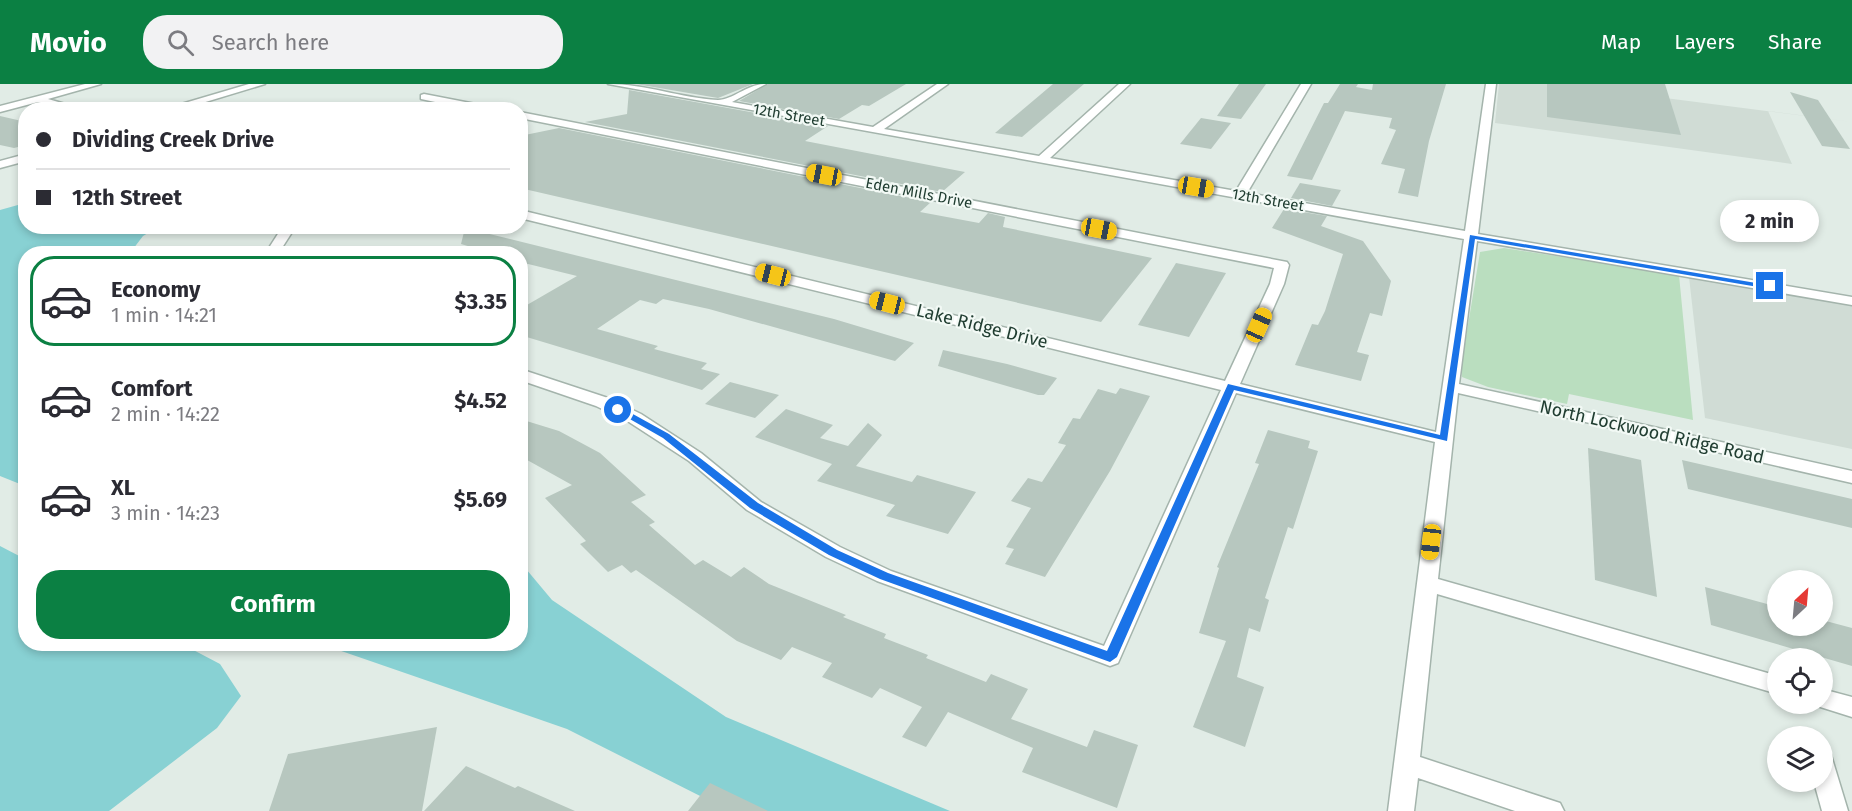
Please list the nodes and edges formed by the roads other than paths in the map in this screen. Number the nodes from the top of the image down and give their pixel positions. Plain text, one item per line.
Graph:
1 (96, 84) edge
2 (260, 84) edge
3 (613, 84) edge
4 (761, 84) edge
5 (943, 84) edge
6 (1125, 84) edge
7 (1306, 84) edge
8 (1491, 84) edge
9 (424, 97) dead end
10 (38, 100) junction
11 (30, 102) edge
12 (47, 102) edge
13 (195, 102) edge
14 (450, 102) edge
15 (723, 103) junction
16 (18, 105) edge
17 (0, 109) edge
18 (528, 118) edge
19 (875, 130) junction
20 (18, 159) edge
21 (1043, 159) junction
22 (0, 165) edge
23 (1240, 194) junction
24 (528, 216) edge
25 (1472, 237) junction
26 (1852, 301) edge
27 (528, 378) edge
28 (1231, 386) junction
29 (1452, 387) junction
30 (1444, 439) junction
31 (1852, 477) edge
32 (1426, 583) junction
33 (1767, 682) edge
34 (1833, 701) edge
35 (1852, 707) edge
36 (1407, 764) junction
37 (1830, 792) edge
38 (1401, 811) edge
39 (1551, 811) edge
40 (1835, 811) edge

1 - 10 street
2 - 13 street
3 - 15 street, 12th Street
4 - 15 street
5 - 19 street
6 - 21 street
7 - 23 street
8 - 25 street
9 - 14 street
10 - 11 street
10 - 12 street
15 - 19 street, 12th Street
16 - 17 street
18 - 28 street, Eden Mills Drive
19 - 21 street, 12th Street
20 - 22 street
21 - 23 street, 12th Street
23 - 25 street, 12th Street
24 - 28 street, Lake Ridge Drive
25 - 26 street, 12th Street
25 - 29 street
27 - 28 street
28 - 30 street, Lake Ridge Drive
29 - 30 street
29 - 31 street, North Lockwood Ridge Road
30 - 32 street
32 - 33 street
32 - 36 street
34 - 35 street
36 - 38 street
36 - 39 street
37 - 40 street

